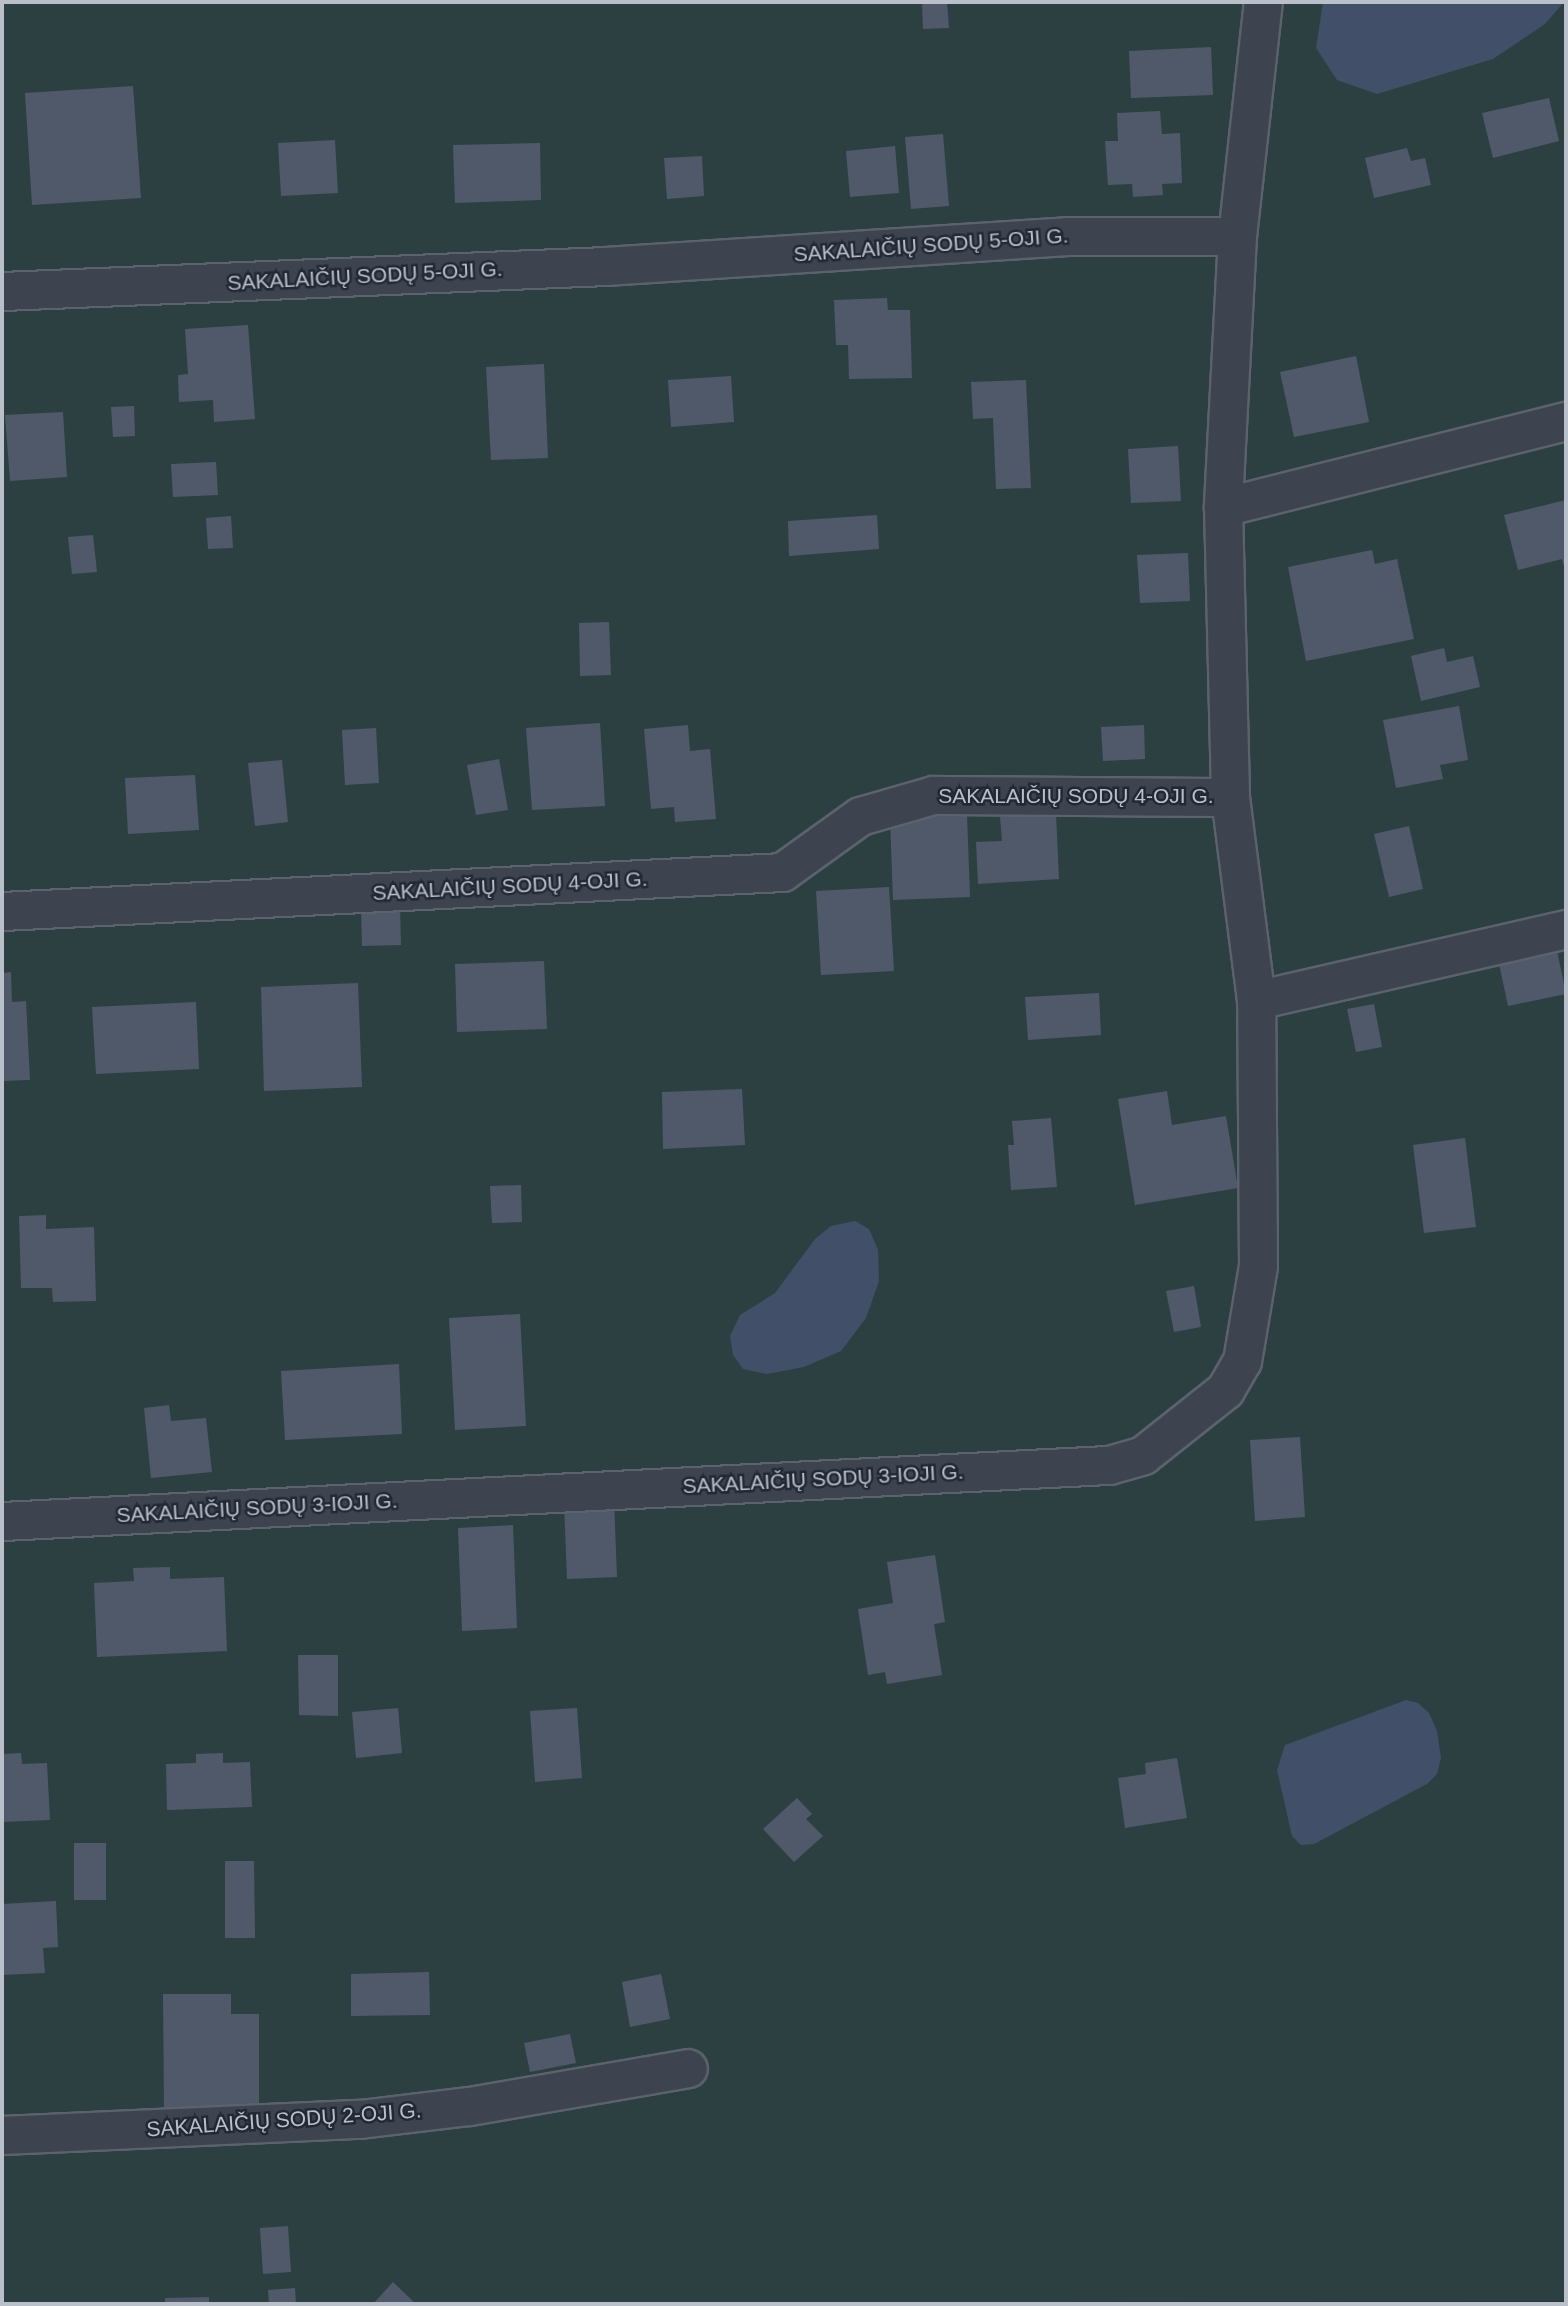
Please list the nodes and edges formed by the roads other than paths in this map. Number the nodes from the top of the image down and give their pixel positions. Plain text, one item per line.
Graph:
1 (1263, 2) edge
2 (1237, 236) junction
3 (2, 291) edge
4 (1566, 421) edge
5 (1223, 506) junction
6 (1230, 797) junction
7 (2, 911) edge
8 (1566, 929) edge
9 (1256, 1000) junction
10 (2, 1521) edge
11 (688, 2068) dead end
12 (2, 2135) edge

1 - 2 street
2 - 3 street, SAKALAIČIŲ SODŲ 5-OJI G.
2 - 5 street
4 - 5 street
5 - 6 street
6 - 7 street, SAKALAIČIŲ SODŲ 4-OJI G.
6 - 9 street, SAKALAIČIŲ SODŲ 4-OJI G.
8 - 9 street
9 - 10 street, SAKALAIČIŲ SODŲ 3-IOJI G.
11 - 12 street, SAKALAIČIŲ SODŲ 2-OJI G.

